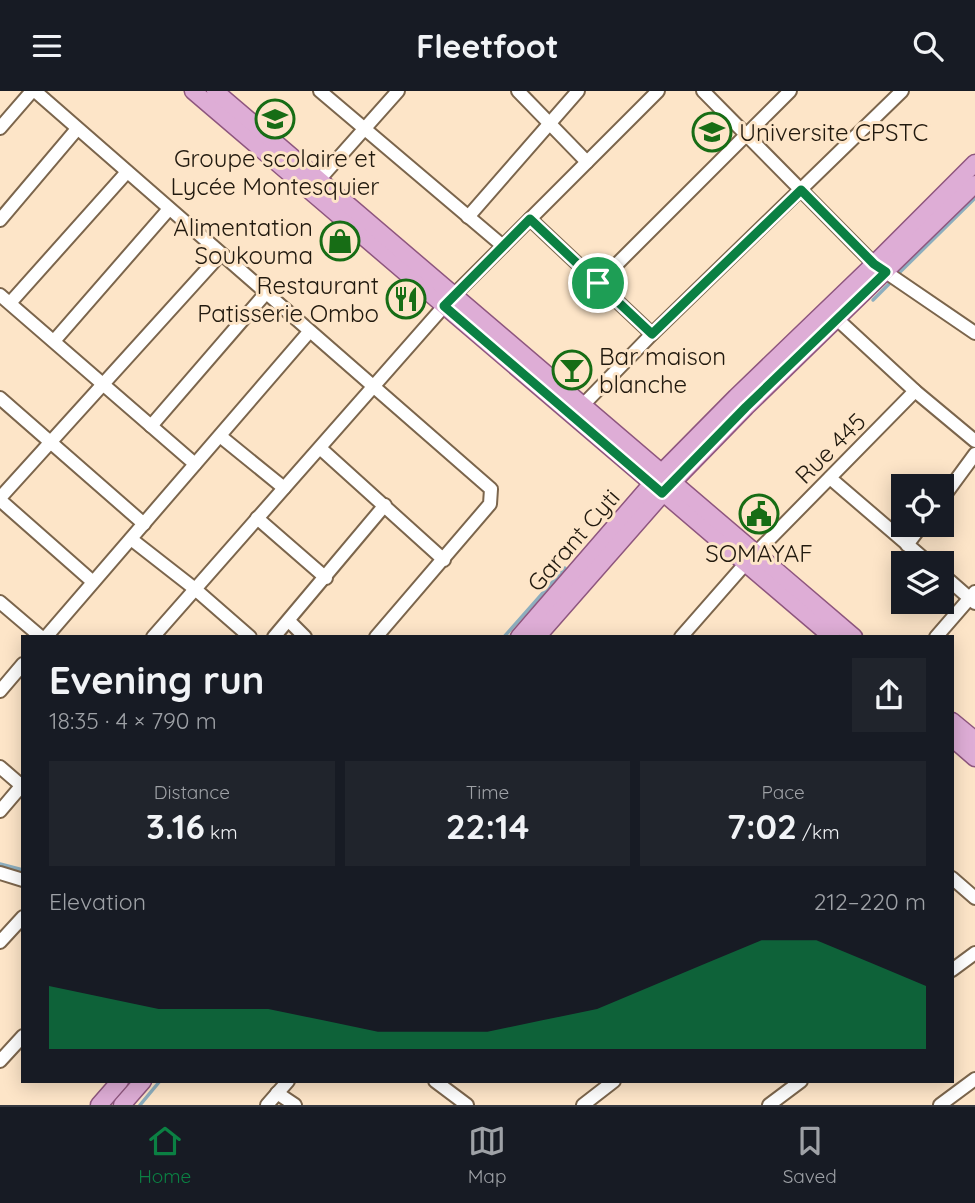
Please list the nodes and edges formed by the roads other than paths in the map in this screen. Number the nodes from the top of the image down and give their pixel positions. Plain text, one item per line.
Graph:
1 (193, 91) edge
2 (320, 91) edge
3 (398, 91) edge
4 (519, 91) edge
5 (578, 91) edge
6 (657, 91) edge
7 (703, 91) edge
8 (790, 91) edge
9 (902, 91) edge
10 (39, 92) edge
11 (219, 101) edge
12 (550, 123) junction
13 (0, 128) edge
14 (77, 128) junction
15 (365, 128) junction
16 (746, 135) junction
17 (587, 162) junction
18 (975, 163) edge
19 (127, 172) junction
20 (318, 181) junction
21 (975, 184) edge
22 (801, 190) junction
23 (169, 209) junction
24 (468, 217) junction
25 (530, 219) junction
26 (0, 221) edge
27 (503, 246) junction
28 (220, 254) junction
29 (880, 268) junction
30 (598, 283) junction
31 (265, 294) junction
32 (5, 299) edge
33 (449, 301) junction
34 (837, 319) junction
35 (309, 333) junction
36 (975, 333) edge
37 (652, 334) junction
38 (54, 341) junction
39 (102, 384) junction
40 (372, 388) junction
41 (915, 391) junction
42 (0, 398) edge
43 (582, 406) junction
44 (151, 426) junction
45 (220, 436) junction
46 (975, 441) edge
47 (50, 442) junction
48 (320, 448) junction
49 (975, 454) edge
50 (195, 464) junction
51 (830, 478) junction
52 (662, 483) junction
53 (954, 483) edge
54 (284, 488) junction
55 (0, 499) edge
56 (386, 505) junction
57 (257, 518) junction
58 (144, 524) junction
59 (913, 537) edge
60 (131, 539) junction
61 (907, 545) junction
62 (914, 551) edge
63 (750, 559) junction
64 (444, 560) junction
65 (326, 578) junction
66 (93, 582) junction
67 (954, 583) edge
68 (195, 589) junction
69 (974, 598) edge
70 (0, 602) edge
71 (289, 621) junction
72 (41, 635) edge
73 (46, 635) edge
74 (155, 635) edge
75 (248, 635) edge
76 (276, 635) edge
77 (303, 635) edge
78 (378, 635) edge
79 (521, 635) edge
80 (539, 635) edge
81 (683, 635) edge
82 (830, 635) edge
83 (851, 635) edge
84 (938, 635) edge
85 (21, 666) edge
86 (0, 691) edge
87 (954, 723) edge
88 (975, 740) edge
89 (954, 741) edge
90 (975, 758) edge
91 (0, 767) edge
92 (21, 784) edge
93 (21, 786) edge
94 (0, 811) edge
95 (0, 873) edge
96 (21, 879) edge
97 (954, 880) edge
98 (975, 898) edge
99 (21, 919) edge
100 (0, 943) edge
101 (975, 953) edge
102 (954, 969) edge
103 (21, 1038) edge
104 (2, 1054) edge
105 (975, 1079) edge
106 (118, 1083) edge
107 (141, 1083) edge
108 (286, 1083) edge
109 (438, 1083) edge
110 (611, 1083) edge
111 (798, 1083) edge
112 (277, 1093) junction
113 (99, 1105) edge
114 (122, 1105) edge
115 (267, 1105) edge
116 (295, 1105) edge
117 (467, 1105) edge
118 (583, 1105) edge
119 (769, 1105) edge
120 (940, 1105) edge

1 - 11 main road
2 - 15 street
3 - 15 street
4 - 12 street
5 - 12 street
6 - 17 street
7 - 16 street
8 - 16 street
9 - 22 street
10 - 13 street
10 - 14 street
11 - 20 main road
11 - 33 main road
12 - 17 street
12 - 24 street
14 - 19 street
14 - 26 street
15 - 20 street
15 - 24 street
16 - 22 street
16 - 30 street
17 - 25 street
18 - 29 main road
19 - 23 street
19 - 32 street
20 - 33 main road
21 - 29 main road
22 - 29 street
22 - 37 street
23 - 28 street
23 - 38 street
24 - 27 street
25 - 27 street
25 - 30 street
27 - 33 street
28 - 31 street
28 - 39 street
29 - 34 main road
29 - 36 street
29 - 52 main road
30 - 37 street
31 - 35 street
31 - 44 street
32 - 38 street
33 - 40 street
33 - 43 main road
33 - 52 main road
34 - 41 street
34 - 52 main road
35 - 40 street
35 - 45 street
37 - 43 street
38 - 39 street
39 - 44 street
39 - 47 street
40 - 48 street
40 - 64 street
41 - 46 street
41 - 51 street, Rue 445
42 - 47 street
43 - 52 main road
44 - 50 street
45 - 50 street
45 - 54 street
47 - 55 street
47 - 58 street
48 - 54 street
48 - 56 street
49 - 53 street
50 - 58 street
51 - 61 street
51 - 63 street, Rue 445
52 - 63 main road
52 - 79 main road, Garant Cyti
52 - 80 main road, Garant Cyti
54 - 57 street
55 - 66 street
56 - 64 street
56 - 65 street
57 - 65 street
57 - 68 street
58 - 60 street
59 - 61 street
60 - 66 street
60 - 68 street
61 - 62 street
63 - 81 street, Rue 445
63 - 82 main road
63 - 83 main road
64 - 78 street
65 - 71 street
66 - 73 street
67 - 69 street
68 - 74 street
68 - 75 street
69 - 84 street
70 - 72 street
71 - 76 street
71 - 77 street
85 - 86 street
87 - 88 main road
89 - 90 main road
91 - 92 street
93 - 94 street
95 - 96 street
97 - 98 street
99 - 100 street
101 - 102 street
103 - 104 street
105 - 120 street
106 - 113 main road
107 - 114 main road
108 - 112 street
109 - 117 street
110 - 118 street
111 - 119 street
112 - 115 street
112 - 116 street

